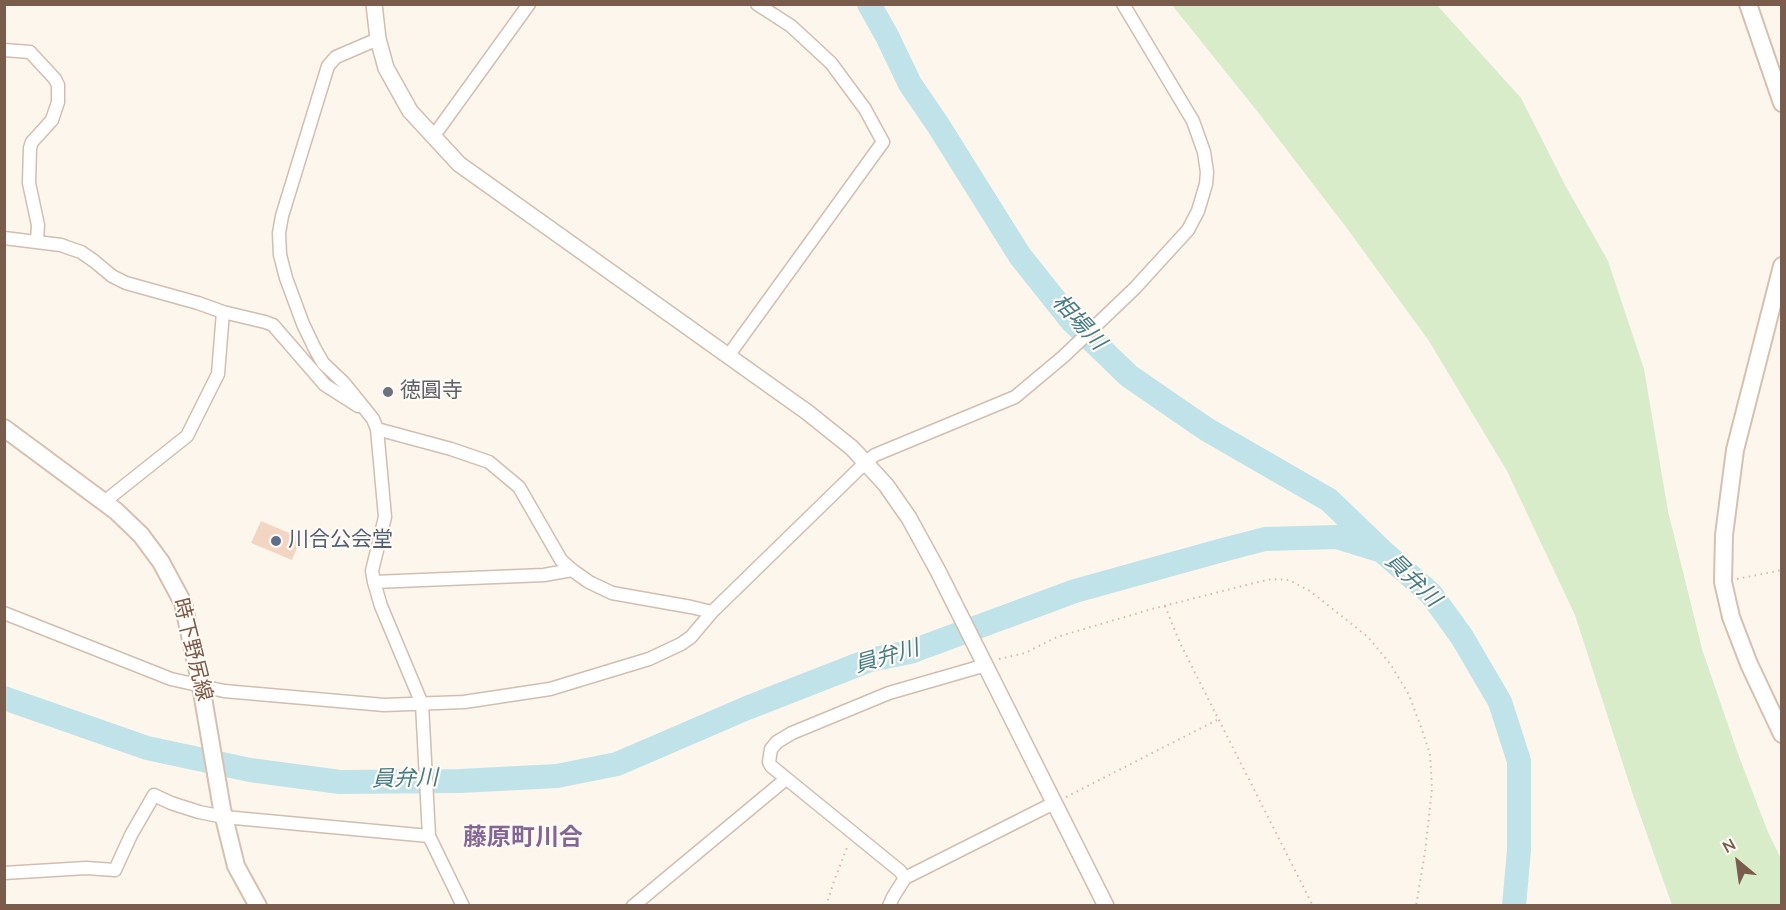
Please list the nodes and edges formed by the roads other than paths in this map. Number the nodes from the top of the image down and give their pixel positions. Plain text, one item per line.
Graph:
1 (374, 4) edge
2 (529, 4) edge
3 (757, 4) edge
4 (1123, 4) edge
5 (1748, 4) edge
6 (378, 39) junction
7 (4, 50) edge
8 (1782, 103) edge
9 (433, 137) junction
10 (4, 238) edge
11 (38, 242) junction
12 (1782, 266) edge
13 (223, 312) junction
14 (728, 356) junction
15 (364, 410) junction
16 (4, 428) edge
17 (377, 429) junction
18 (866, 462) junction
19 (104, 502) junction
20 (572, 570) junction
21 (374, 582) junction
22 (712, 612) junction
23 (4, 613) edge
24 (984, 663) junction
25 (202, 690) junction
26 (422, 707) junction
27 (1782, 734) edge
28 (786, 779) junction
29 (1054, 803) junction
30 (223, 813) junction
31 (429, 832) junction
32 (4, 873) edge
33 (905, 878) junction
34 (258, 906) edge
35 (463, 906) edge
36 (633, 906) edge
37 (889, 906) edge
38 (1106, 906) edge

1 - 6 street
2 - 9 street
3 - 14 street
4 - 18 street
5 - 8 main road
6 - 9 street
6 - 15 street
7 - 11 street
9 - 14 street
10 - 11 street
11 - 13 street
12 - 27 main road
13 - 15 street
13 - 19 street
14 - 18 street
15 - 17 street
16 - 19 main road, 時下野尻線
17 - 20 street
17 - 21 street
18 - 22 street
18 - 24 street
19 - 25 main road, 時下野尻線
20 - 21 street
20 - 22 street
21 - 26 street
22 - 26 street
23 - 25 street
24 - 28 street
24 - 29 street
25 - 26 street
25 - 30 main road, 時下野尻線
26 - 31 street
28 - 33 street
28 - 36 street
29 - 33 street
29 - 38 street
30 - 31 street
30 - 32 street
30 - 34 main road, 時下野尻線
31 - 35 street
33 - 37 street

